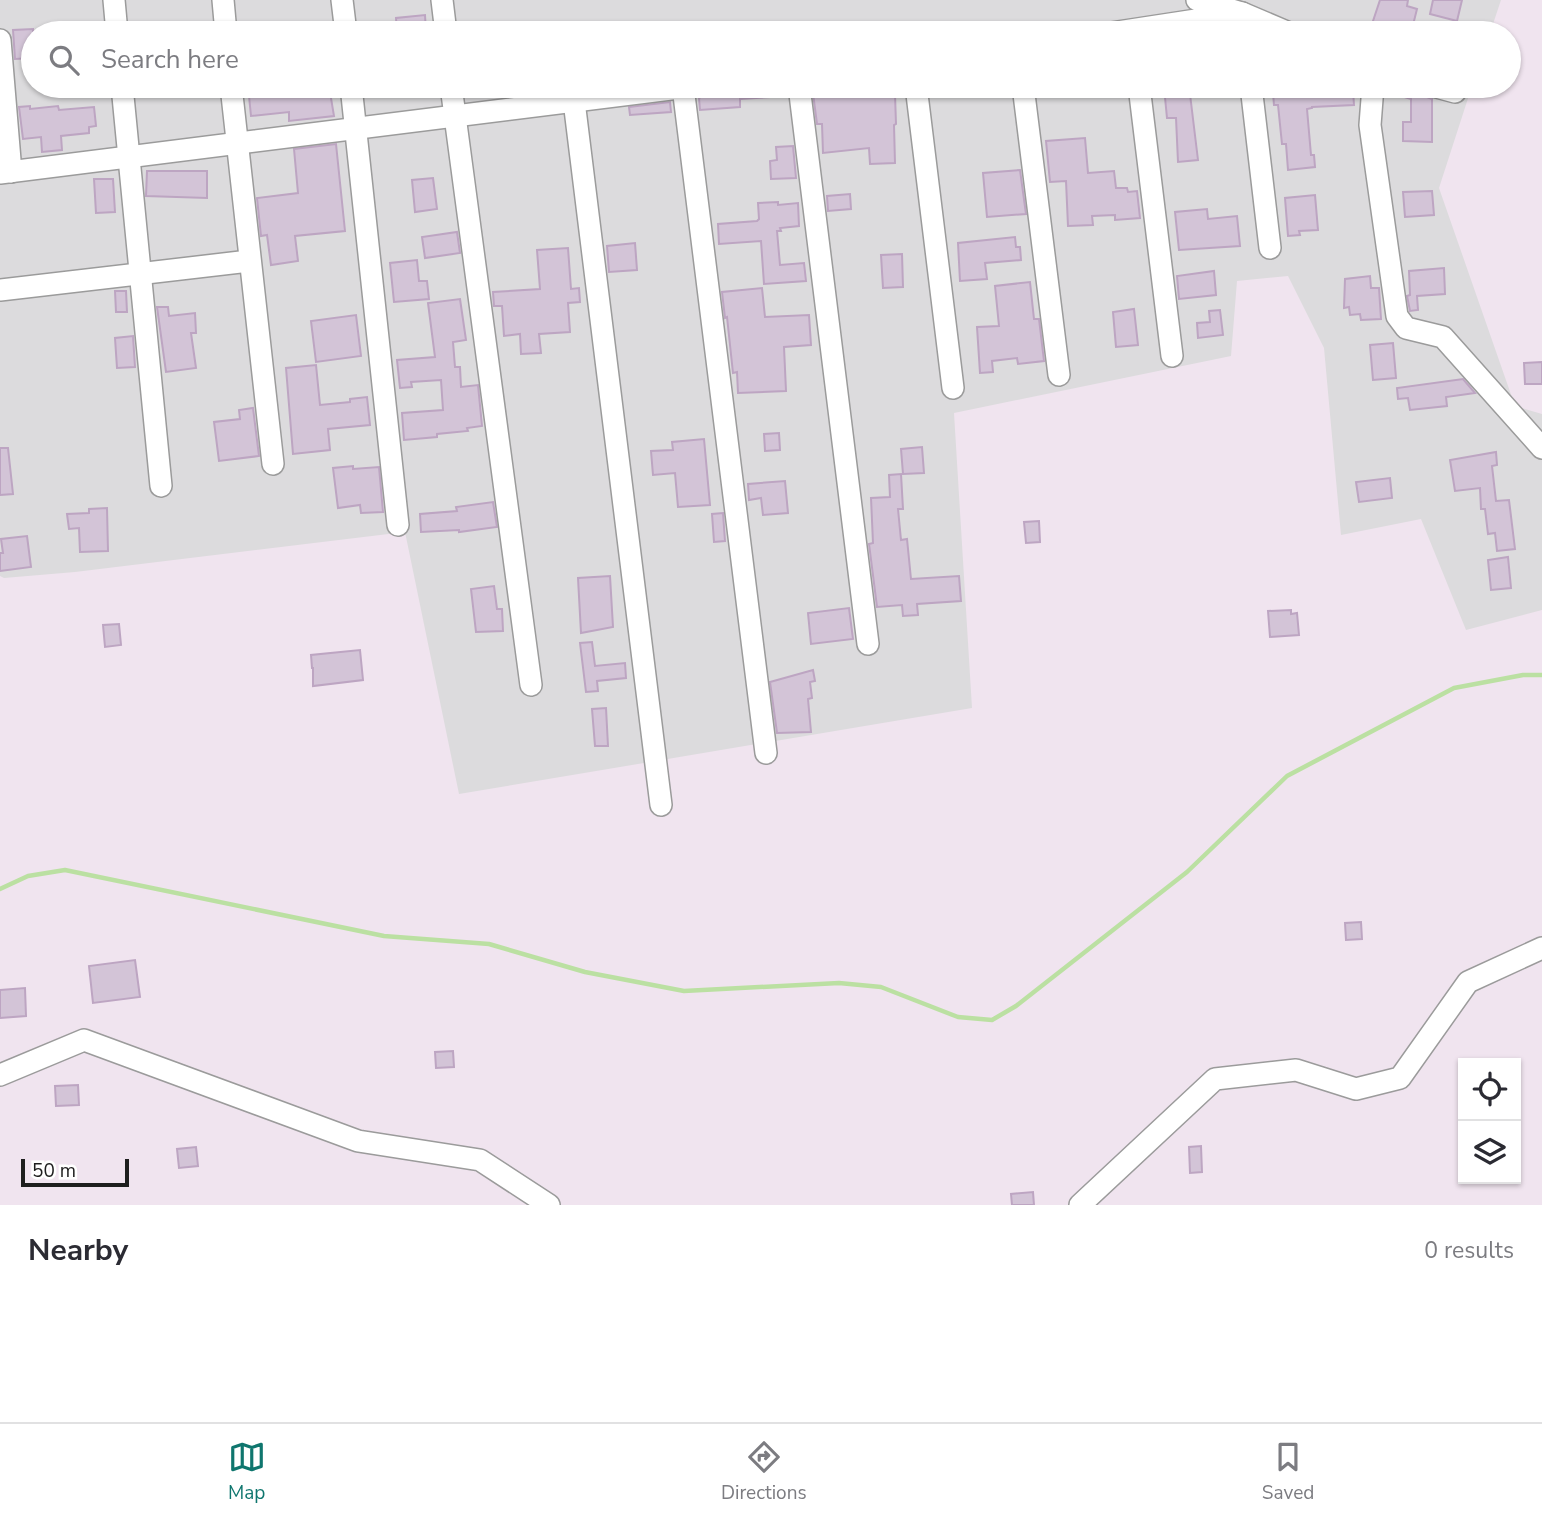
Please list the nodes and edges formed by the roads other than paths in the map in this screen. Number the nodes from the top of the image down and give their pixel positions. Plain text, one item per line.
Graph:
1 (114, 0) edge
2 (223, 0) edge
3 (342, 0) edge
4 (442, 0) edge
5 (1197, 0) edge
6 (1220, 3) edge
7 (116, 21) edge
8 (225, 21) edge
9 (345, 21) edge
10 (445, 21) edge
11 (1242, 21) edge
12 (0, 40) edge
13 (123, 98) edge
14 (232, 98) edge
15 (352, 98) edge
16 (452, 98) edge
17 (598, 98) edge
18 (690, 98) edge
19 (800, 98) edge
20 (917, 98) edge
21 (1024, 98) edge
22 (1140, 98) edge
23 (1252, 98) edge
24 (1372, 98) edge
25 (573, 101) junction
26 (454, 116) junction
27 (356, 129) junction
28 (236, 143) junction
29 (129, 157) junction
30 (6, 172) edge
31 (1270, 248) dead end
32 (249, 261) junction
33 (141, 273) junction
34 (0, 290) edge
35 (1172, 356) dead end
36 (1059, 375) dead end
37 (953, 388) dead end
38 (1542, 448) edge
39 (273, 464) dead end
40 (161, 486) dead end
41 (398, 525) dead end
42 (868, 644) dead end
43 (531, 685) dead end
44 (766, 753) dead end
45 (661, 805) dead end
46 (1542, 948) edge
47 (0, 1075) edge
48 (549, 1205) edge
49 (1080, 1205) edge

1 - 7 street
2 - 8 street
3 - 9 street
4 - 10 street
5 - 6 street
6 - 11 street
12 - 30 street
13 - 29 street
14 - 28 street
15 - 27 street
16 - 26 street
17 - 25 street
18 - 44 street
19 - 42 street
20 - 37 street
21 - 36 street
22 - 35 street
23 - 31 street
24 - 38 street
25 - 26 street
25 - 45 street
26 - 27 street
26 - 43 street
27 - 28 street
27 - 41 street
28 - 29 street
28 - 32 street
29 - 30 street
29 - 33 street
32 - 33 street
32 - 39 street
33 - 34 street
33 - 40 street
46 - 49 street
47 - 48 street

